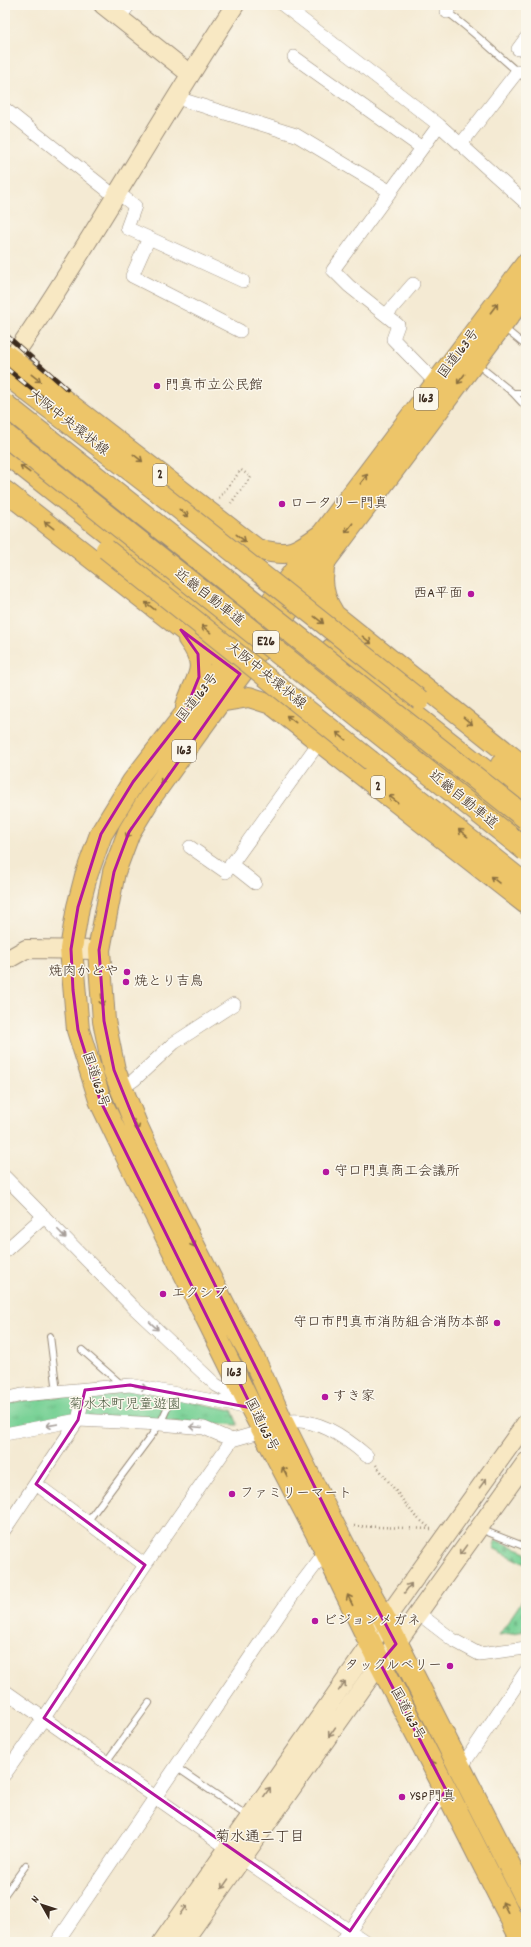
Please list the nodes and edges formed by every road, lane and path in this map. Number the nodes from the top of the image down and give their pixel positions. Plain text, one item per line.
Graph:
1 (103, 5) edge
2 (235, 5) edge
3 (283, 5) edge
4 (449, 9) edge
5 (124, 12) edge
6 (526, 38) edge
7 (518, 49) dead end
8 (294, 57) dead end
9 (190, 74) junction
10 (522, 76) edge
11 (177, 98) junction
12 (5, 109) edge
13 (439, 125) junction
14 (461, 144) junction
15 (422, 148) junction
16 (390, 192) junction
17 (117, 195) junction
18 (526, 203) edge
19 (149, 238) junction
20 (526, 265) edge
21 (243, 282) dead end
22 (413, 284) dead end
23 (526, 292) edge
24 (386, 315) junction
25 (501, 325) junction
26 (240, 331) dead end
27 (526, 346) edge
28 (474, 362) junction
29 (7, 363) edge
30 (437, 384) junction
31 (513, 393) junction
32 (526, 393) edge
33 (5, 404) edge
34 (526, 407) edge
35 (5, 420) edge
36 (5, 436) edge
37 (5, 453) edge
38 (5, 469) edge
39 (5, 491) edge
40 (224, 492) dead end
41 (231, 503) dead end
42 (324, 532) junction
43 (327, 557) junction
44 (296, 584) junction
45 (278, 608) junction
46 (334, 614) junction
47 (265, 625) junction
48 (181, 630) junction
49 (250, 646) junction
50 (233, 669) junction
51 (219, 702) junction
52 (182, 719) junction
53 (320, 741) junction
54 (526, 768) edge
55 (526, 784) edge
56 (526, 802) edge
57 (526, 818) edge
58 (526, 834) edge
59 (190, 847) dead end
60 (526, 850) edge
61 (231, 864) junction
62 (255, 883) dead end
63 (526, 884) edge
64 (526, 904) edge
65 (71, 949) junction
66 (99, 950) junction
67 (5, 961) edge
68 (234, 1004) dead end
69 (121, 1089) junction
70 (5, 1176) edge
71 (44, 1216) junction
72 (5, 1250) edge
73 (50, 1336) dead end
74 (82, 1350) dead end
75 (123, 1385) junction
76 (85, 1390) junction
77 (57, 1392) junction
78 (174, 1393) junction
79 (5, 1399) edge
80 (251, 1406) junction
81 (78, 1420) junction
82 (526, 1423) edge
83 (160, 1424) junction
84 (273, 1427) junction
85 (5, 1434) edge
86 (232, 1440) junction
87 (367, 1456) joint
88 (526, 1462) edge
89 (36, 1484) junction
90 (87, 1522) junction
91 (334, 1526) junction
92 (479, 1528) junction
93 (5, 1529) edge
94 (430, 1529) junction
95 (448, 1531) junction
96 (526, 1547) edge
97 (326, 1551) junction
98 (145, 1564) junction
99 (418, 1613) junction
100 (385, 1620) junction
101 (396, 1644) junction
102 (526, 1648) edge
103 (376, 1653) junction
104 (526, 1671) edge
105 (5, 1691) edge
106 (149, 1703) dead end
107 (44, 1718) junction
108 (106, 1762) junction
109 (176, 1767) junction
110 (460, 1769) junction
111 (5, 1774) edge
112 (446, 1790) junction
113 (155, 1797) junction
114 (249, 1818) junction
115 (228, 1848) junction
116 (243, 1858) junction
117 (26, 1865) dead end
118 (5, 1894) edge
119 (526, 1898) edge
120 (350, 1931) junction
121 (516, 1938) edge
122 (57, 1942) edge
123 (162, 1942) edge
124 (184, 1942) edge
125 (342, 1942) edge
126 (366, 1942) edge

1 - 5 street
2 - 9 street
3 - 13 street
4 - 10 lane
5 - 9 street
6 - 7 street
8 - 15 street
9 - 11 street
10 - 14 street
11 - 16 street
11 - 17 street
12 - 17 street
13 - 14 street
13 - 15 street
14 - 18 street
15 - 16 street
16 - 24 street
17 - 19 street
17 - 29 street
19 - 21 street
19 - 26 street
30 -> 20 highway, 国道163号 / 163
22 - 24 street
23 - 25 highway, 国道163号 / 163
24 - 30 street
25 - 27 lane
25 - 28 highway, 国道163号 / 163
28 - 31 lane
28 -> 43 highway, 国道163号 / 163
29 -> 42 main road, 2
29 -> 55 main road, 大阪中央環状線 / 2, bridge
42 -> 30 highway, 国道163号 / 163
31 - 32 lane
31 - 34 lane
33 - 57 highway, 近畿自動車道 / E26, bridge
35 - 47 main road
36 - 60 highway, 近畿自動車道 / E26, bridge
49 -> 37 main road
63 -> 38 main road, 大阪中央環状線 / 2, bridge
48 -> 39 main road
40 - 41 path
42 - 44 highway, 国道163号 / 163
43 - 44 highway, 国道163号 / 163
43 - 46 main road
44 - 45 highway, 国道163号 / 163
44 - 46 main road
45 - 47 highway, 国道163号 / 163
45 - 56 main road
46 -> 54 main road
47 - 49 highway, 国道163号 / 163
47 - 58 main road
48 - 50 main road
48 - 52 main road
49 - 50 highway, 国道163号 / 163
50 - 51 highway, 国道163号 / 163
50 - 52 highway, 国道163号 / 163
53 -> 51 main road, 2
51 -> 66 highway, 国道163号 / 163
52 - 65 highway, 国道163号 / 163
53 - 61 street
64 -> 53 main road, 2
59 - 61 street
61 - 62 street
65 - 66 street
65 - 67 street
65 - 80 highway, 国道163号 / 163
66 -> 69 highway, 国道163号 / 163
68 - 69 street
69 -> 84 highway, 国道163号 / 163
70 - 71 street
71 - 72 street
71 -> 80 street
73 - 77 lane
74 - 75 lane
75 - 76 street
75 -> 78 street
76 - 77 street
76 - 81 street
77 - 79 street
78 - 80 street
78 - 83 lane
80 - 84 highway, 国道163号 / 163
81 - 83 street
81 -> 85 street
81 - 89 street
95 -> 82 street
86 -> 83 street
83 - 90 lane
84 - 86 street
84 - 87 street
84 - 91 highway, 国道163号 / 163
97 -> 84 highway, 国道163号 / 163
86 - 98 street
87 - 94 path
88 - 92 street
89 - 90 street
89 - 93 street
90 - 98 street
91 - 94 path
91 - 100 highway, 国道163号 / 163
92 - 96 lane
92 -> 99 street
94 - 95 path
100 -> 95 street
103 -> 97 highway, 国道163号 / 163
97 - 109 street
98 - 107 street
99 - 101 street
99 - 102 street
100 - 101 highway, 国道163号 / 163
100 - 103 street
101 - 103 street
101 - 110 highway, 国道163号 / 163
112 -> 103 highway, 国道163号 / 163
114 -> 103 street
103 -> 116 street
104 - 110 street
105 - 107 street
106 - 108 lane
107 - 108 street
107 - 111 street
108 - 113 street
109 - 113 street
109 - 114 lane
110 - 119 highway, 国道163号 / 163
112 - 120 street
121 -> 112 highway, 国道163号 / 163
113 - 115 street
113 - 122 street
114 - 115 street
115 - 116 street
123 -> 115 street
116 - 120 street
116 -> 124 street
117 - 118 lane
120 - 125 street
120 - 126 street

